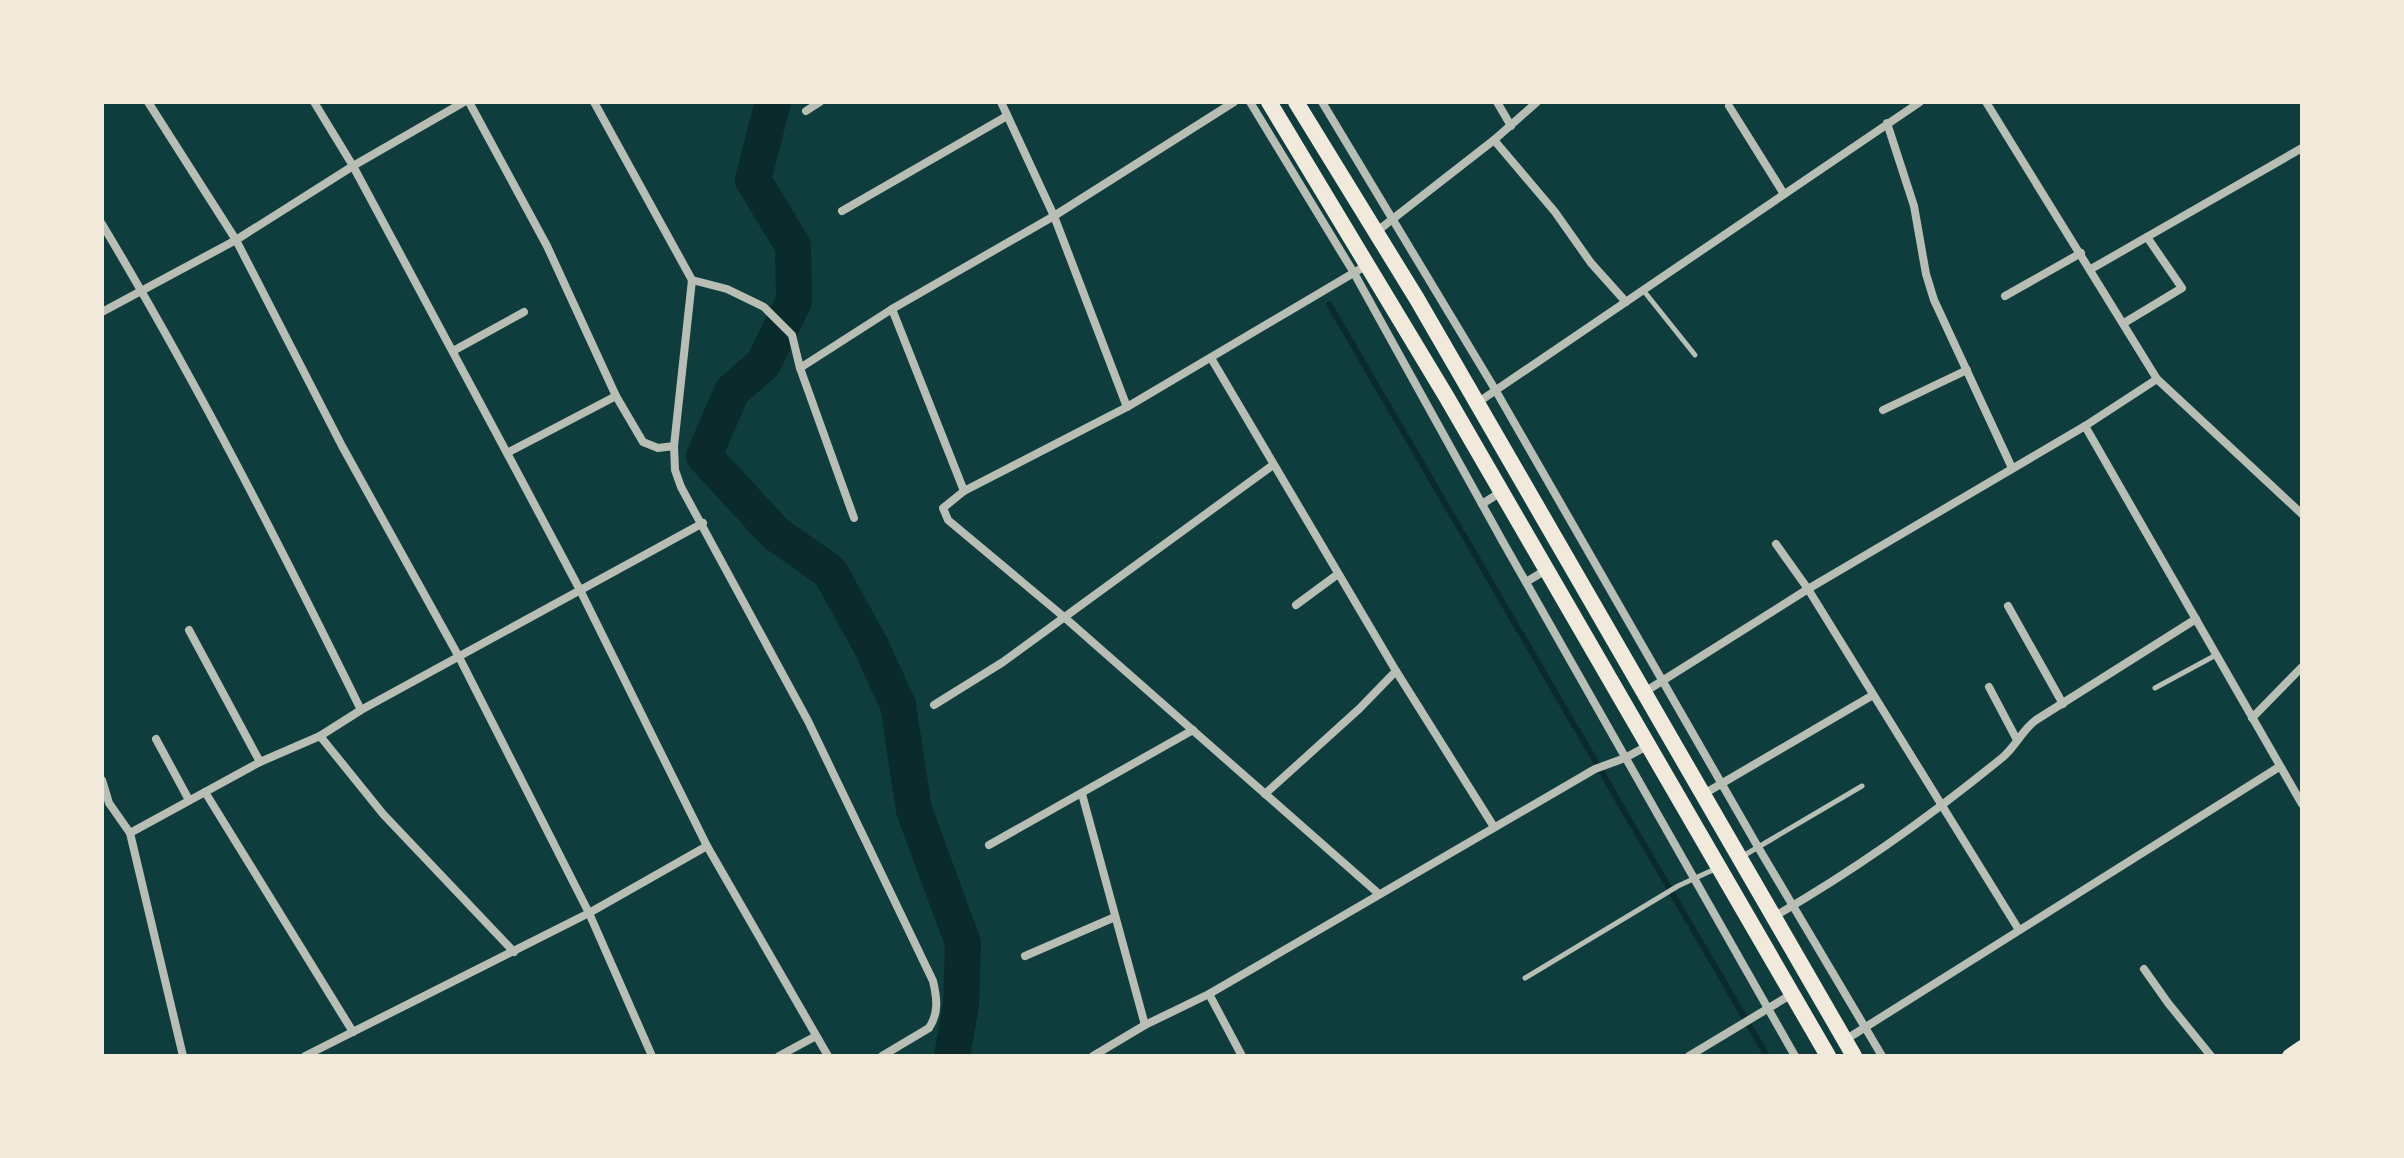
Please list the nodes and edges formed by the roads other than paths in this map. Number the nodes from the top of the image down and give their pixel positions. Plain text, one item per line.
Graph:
1 (148, 102) edge
2 (314, 102) edge
3 (467, 102) edge
4 (594, 102) edge
5 (820, 102) edge
6 (1001, 102) edge
7 (1234, 102) edge
8 (1250, 102) edge
9 (1269, 102) edge
10 (1296, 102) edge
11 (1322, 102) edge
12 (1497, 102) edge
13 (1537, 102) edge
14 (1920, 102) edge
15 (1986, 102) edge
16 (1729, 106) dead end
17 (806, 111) dead end
18 (1007, 116) junction
19 (1887, 123) junction
20 (1511, 126) junction
21 (1494, 140) junction
22 (2302, 148) edge
23 (353, 166) junction
24 (1364, 171) junction
25 (1306, 179) junction
26 (1345, 182) junction
27 (1784, 194) junction
28 (842, 211) dead end
29 (1054, 216) junction
30 (1393, 219) junction
31 (102, 224) edge
32 (1376, 232) junction
33 (2147, 237) junction
34 (236, 240) junction
35 (2081, 253) junction
36 (1360, 269) junction
37 (2091, 269) junction
38 (692, 280) junction
39 (1643, 290) junction
40 (143, 292) junction
41 (2005, 296) dead end
42 (1626, 302) junction
43 (892, 309) junction
44 (102, 312) edge
45 (524, 312) dead end
46 (2124, 323) junction
47 (1394, 325) junction
48 (453, 351) junction
49 (1695, 355) dead end
50 (1211, 358) junction
51 (800, 368) junction
52 (1967, 370) junction
53 (2157, 379) junction
54 (1496, 391) junction
55 (616, 396) junction
56 (1446, 396) junction
57 (1477, 403) junction
58 (1429, 405) junction
59 (1127, 407) junction
60 (1883, 410) dead end
61 (2085, 426) junction
62 (674, 446) junction
63 (507, 453) junction
64 (1273, 465) junction
65 (2012, 468) junction
66 (964, 491) junction
67 (1501, 492) junction
68 (1561, 503) junction
69 (1482, 504) junction
70 (1540, 513) junction
71 (2302, 514) edge
72 (854, 518) dead end
73 (703, 523) junction
74 (1776, 544) dead end
75 (1546, 570) junction
76 (1338, 574) junction
77 (1526, 582) junction
78 (1808, 589) junction
79 (580, 590) junction
80 (1296, 605) dead end
81 (2008, 606) dead end
82 (1064, 617) junction
83 (2196, 619) junction
84 (189, 630) dead end
85 (2216, 655) junction
86 (459, 657) junction
87 (2302, 667) edge
88 (1396, 671) junction
89 (1664, 681) junction
90 (1989, 687) dead end
91 (2155, 688) dead end
92 (1643, 693) junction
93 (1873, 695) junction
94 (2063, 704) junction
95 (934, 705) dead end
96 (361, 710) junction
97 (2252, 718) junction
98 (1193, 730) junction
99 (320, 736) junction
100 (156, 739) dead end
101 (2017, 740) junction
102 (1647, 746) junction
103 (1622, 759) junction
104 (260, 762) junction
105 (2279, 767) junction
106 (102, 780) edge
107 (1722, 783) junction
108 (1862, 786) dead end
109 (205, 792) junction
110 (1082, 794) junction
111 (1265, 794) junction
112 (1702, 795) junction
113 (189, 800) junction
114 (2302, 804) edge
115 (106, 805) edge
116 (1942, 806) junction
117 (1494, 827) junction
118 (130, 833) junction
119 (989, 845) dead end
120 (707, 846) junction
121 (1758, 847) junction
122 (1739, 858) junction
123 (1719, 867) junction
124 (1694, 878) junction
125 (1379, 894) junction
126 (1793, 905) junction
127 (589, 913) junction
128 (1775, 916) junction
129 (1115, 917) junction
130 (2019, 930) junction
131 (514, 952) junction
132 (1025, 956) dead end
133 (2144, 969) dead end
134 (1525, 978) dead end
135 (1209, 994) junction
136 (1792, 994) junction
137 (1768, 1010) junction
138 (1145, 1025) junction
139 (1864, 1029) junction
140 (353, 1032) junction
141 (816, 1036) junction
142 (1845, 1040) junction
143 (2302, 1047) edge
144 (320, 1053) edge
145 (183, 1056) edge
146 (305, 1056) edge
147 (652, 1056) edge
148 (779, 1056) edge
149 (828, 1056) edge
150 (882, 1056) edge
151 (1093, 1056) edge
152 (1242, 1056) edge
153 (1689, 1056) edge
154 (1795, 1056) edge
155 (1828, 1056) edge
156 (1854, 1056) edge
157 (1882, 1056) edge
158 (2211, 1056) edge
159 (2289, 1056) edge

1 - 34 street
2 - 23 street
3 - 23 street
3 - 55 street
4 - 38 street
5 - 17 street
6 - 18 street
7 - 29 street
8 - 25 street
9 - 25 highway
10 - 26 highway
11 - 24 street
12 - 20 street
13 - 20 street
14 - 19 street
15 - 35 street
16 - 27 street
18 - 28 street
18 - 29 street
19 - 27 street
19 - 52 street
20 - 21 street
21 - 30 street
21 - 42 street
22 - 33 street
23 - 34 street
23 - 48 street
24 - 26 street
24 - 30 street
25 - 36 highway
26 - 32 highway
27 - 39 street
29 - 43 street
29 - 59 street
30 - 32 street
30 - 54 street
31 - 40 street
32 - 57 highway
33 - 37 street
33 - 46 street
34 - 40 street
34 - 86 street
35 - 37 street
35 - 41 street
36 - 47 highway
36 - 50 street
37 - 46 street
38 - 51 street
38 - 62 street
39 - 42 street
39 - 49 lane
40 - 44 street
40 - 96 street
42 - 54 street
43 - 51 street
43 - 66 street
45 - 48 street
46 - 53 street
47 - 56 highway
47 - 58 street
48 - 63 street
50 - 59 street
50 - 64 street
51 - 72 street
52 - 60 street
52 - 65 street
53 - 61 street
53 - 71 street
54 - 57 street
54 - 68 street
55 - 62 street
55 - 63 street
56 - 58 street
56 - 67 highway
57 - 70 highway
58 - 69 street
59 - 66 street
61 - 65 street
61 - 83 street
62 - 73 street
63 - 79 street
64 - 76 street
64 - 82 street
65 - 78 street
66 - 82 street
67 - 69 street
67 - 75 highway
68 - 70 street
68 - 89 street
69 - 77 street
70 - 92 highway
73 - 79 street
73 - 150 street
74 - 78 street
75 - 77 street
75 - 102 highway
76 - 80 street
76 - 88 street
77 - 103 street
78 - 89 street
78 - 93 street
79 - 86 street
79 - 120 street
81 - 94 street
82 - 95 street
82 - 98 street
83 - 85 street
83 - 94 street
84 - 104 street
85 - 91 lane
85 - 97 street
86 - 96 street
86 - 127 street
87 - 97 street
88 - 111 street
88 - 117 street
89 - 92 street
89 - 107 street
90 - 101 street
92 - 112 highway
93 - 107 street
93 - 116 street
94 - 101 street
96 - 99 street
97 - 105 street
98 - 110 street
98 - 111 street
99 - 104 street
99 - 131 street
100 - 113 street
101 - 116 street
102 - 103 street
102 - 123 highway
103 - 117 street
103 - 124 street
104 - 109 street
105 - 114 street
105 - 130 street
106 - 115 street
107 - 112 street
107 - 121 street
108 - 121 lane
109 - 113 street
109 - 140 street
110 - 119 street
110 - 129 street
111 - 125 street
112 - 122 highway
113 - 118 street
115 - 118 street
116 - 126 street
116 - 130 street
117 - 125 street
118 - 145 street
120 - 127 street
120 - 141 street
121 - 122 lane
121 - 126 street
122 - 128 highway
123 - 124 lane
123 - 136 highway
124 - 134 lane
124 - 137 street
125 - 135 street
126 - 128 street
126 - 139 street
127 - 131 street
127 - 147 street
128 - 142 highway
129 - 132 street
129 - 138 street
130 - 139 street
131 - 140 street
133 - 158 street
135 - 138 street
135 - 152 street
136 - 137 street
136 - 155 highway
137 - 153 street
137 - 154 street
138 - 151 street
139 - 142 street
139 - 157 street
140 - 144 street
141 - 148 street
141 - 149 street
142 - 156 highway
143 - 159 main road
144 - 146 street

